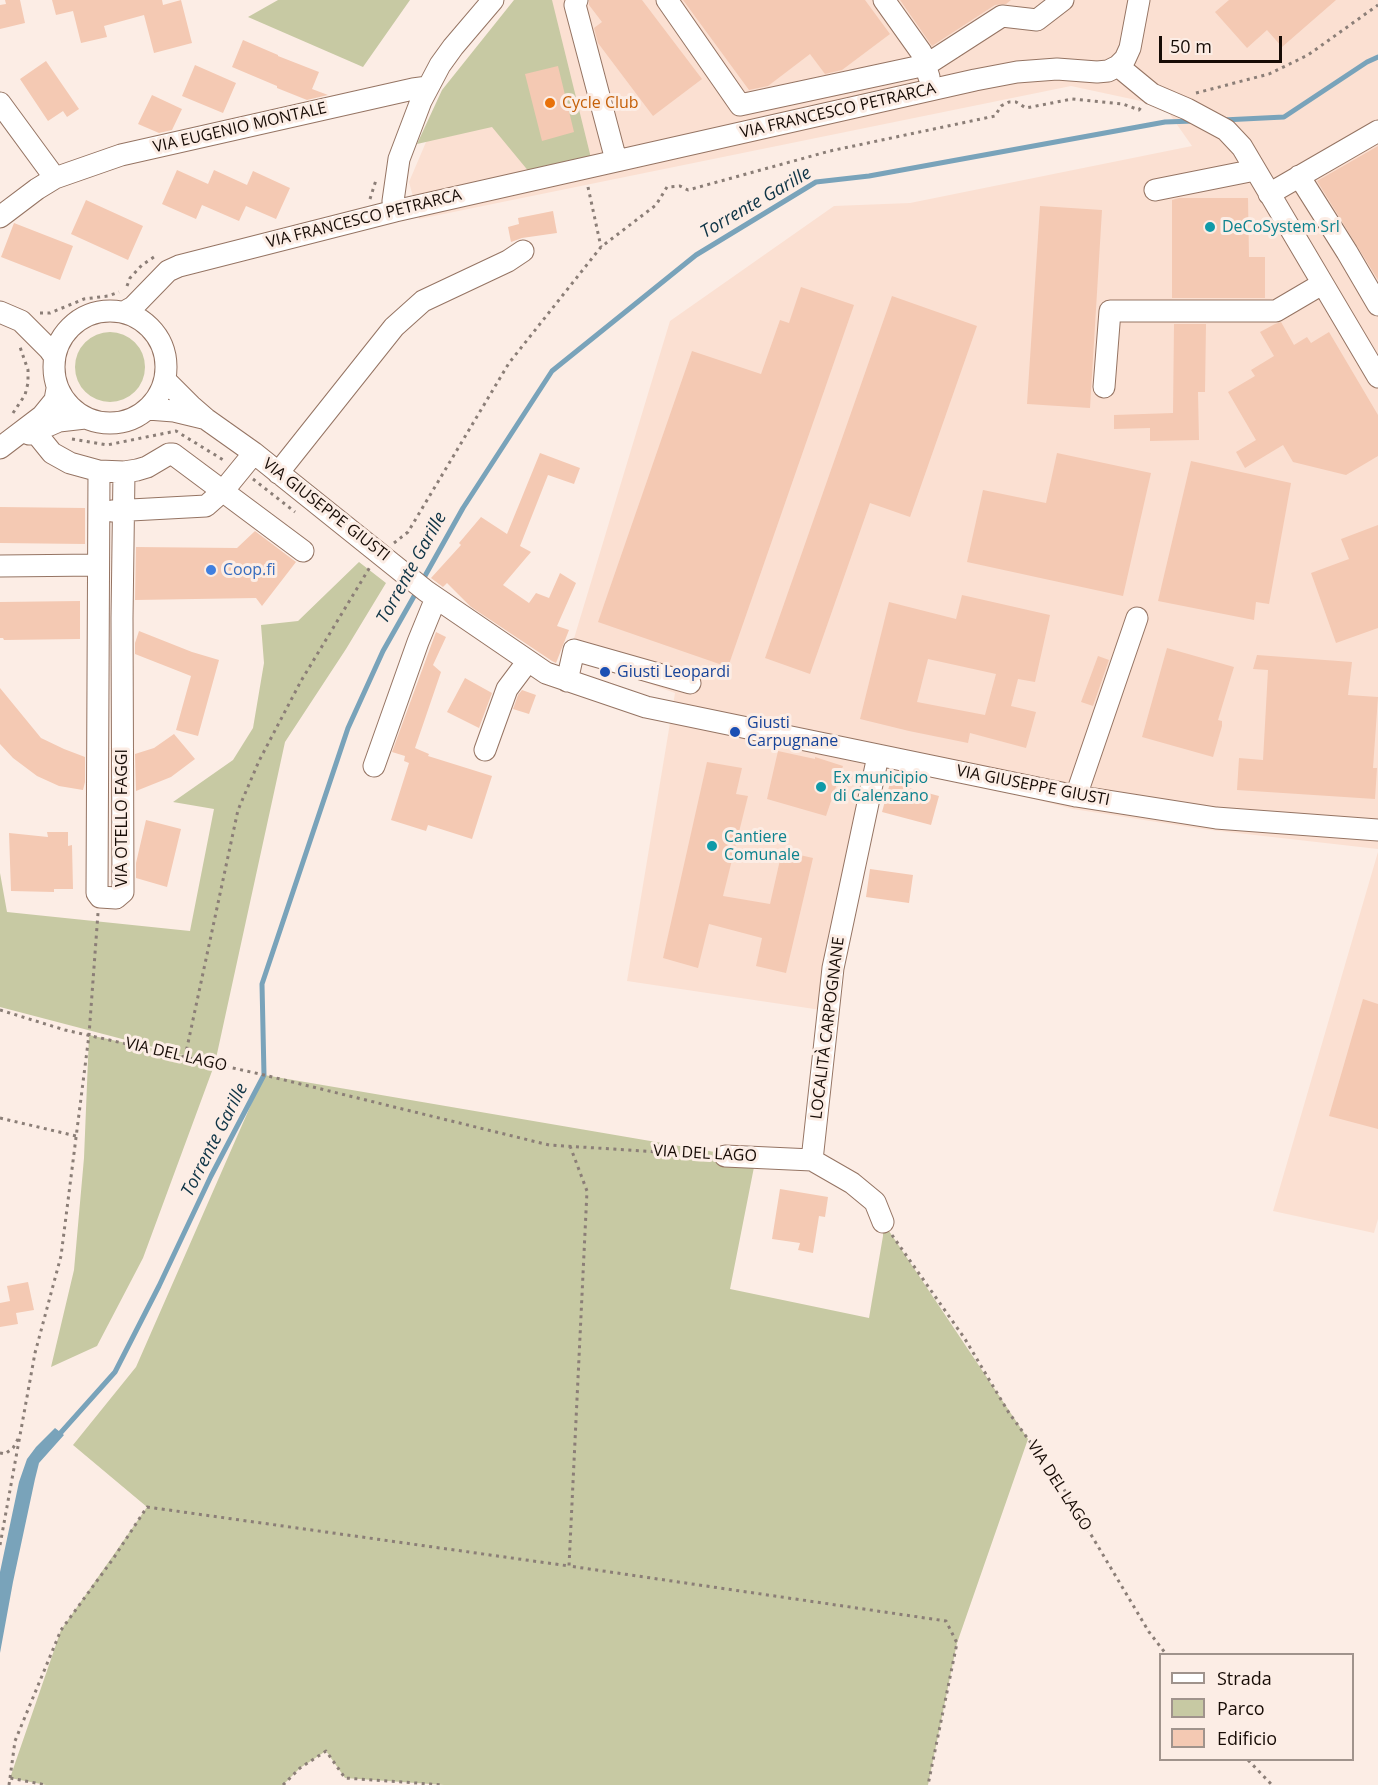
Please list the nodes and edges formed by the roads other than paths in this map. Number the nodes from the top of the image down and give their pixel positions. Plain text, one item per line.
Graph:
1 (493, 0) edge
2 (667, 0) edge
3 (884, 0) edge
4 (1063, 0) edge
5 (1139, 0) edge
6 (576, 2) edge
7 (926, 65) junction
8 (1118, 66) junction
9 (428, 87) junction
10 (933, 90) junction
11 (0, 103) edge
12 (1378, 131) edge
13 (616, 160) junction
14 (1255, 170) junction
15 (1299, 176) junction
16 (55, 178) junction
17 (1155, 190) dead end
18 (1269, 194) junction
19 (395, 210) junction
20 (0, 217) edge
21 (523, 251) dead end
22 (158, 282) junction
23 (1322, 284) junction
24 (1378, 305) edge
25 (0, 312) edge
26 (124, 312) junction
27 (22, 323) junction
28 (72, 325) junction
29 (157, 335) junction
30 (54, 357) junction
31 (1378, 377) edge
32 (165, 380) junction
33 (1104, 387) dead end
34 (57, 389) junction
35 (148, 409) junction
36 (85, 418) junction
37 (206, 419) junction
38 (35, 432) junction
39 (3, 446) edge
40 (254, 453) junction
41 (99, 471) junction
42 (124, 472) junction
43 (278, 473) junction
44 (223, 491) junction
45 (99, 511) junction
46 (124, 511) junction
47 (303, 551) dead end
48 (98, 565) junction
49 (0, 566) edge
50 (431, 595) junction
51 (99, 618) junction
52 (122, 618) junction
53 (1137, 618) dead end
54 (528, 662) junction
55 (567, 681) junction
56 (690, 682) dead end
57 (485, 750) dead end
58 (879, 756) junction
59 (374, 766) dead end
60 (1076, 796) junction
61 (1378, 830) edge
62 (725, 1156) road end
63 (812, 1160) junction
64 (883, 1222) road end

1 - 9 street
2 - 7 street
3 - 7 street
4 - 7 street
5 - 8 street
6 - 13 street
7 - 10 street
8 - 10 street, VIA FRANCESCO PETRARCA
8 - 14 street
9 - 16 street, VIA EUGENIO MONTALE
9 - 19 street
10 - 13 street, VIA FRANCESCO PETRARCA
11 - 16 street
12 - 15 street
13 - 19 street, VIA FRANCESCO PETRARCA
14 - 17 street
14 - 18 street
15 - 18 street
15 - 24 street
16 - 20 street, VIA EUGENIO MONTALE
18 - 23 street
19 - 22 street, VIA FRANCESCO PETRARCA
21 - 43 street
22 - 26 street, VIA FRANCESCO PETRARCA
22 - 29 street
23 - 31 street
23 - 33 street
25 - 27 street
26 - 28 street
26 - 29 street
27 - 28 street
27 - 30 street
28 - 30 street
29 - 32 street
30 - 34 street
32 - 35 street
32 - 37 street, VIA GIUSEPPE GIUSTI
34 - 36 street
34 - 39 street
35 - 36 street
35 - 37 street, VIA GIUSEPPE GIUSTI
36 - 38 street
37 - 40 street, VIA GIUSEPPE GIUSTI
38 - 39 street
38 - 41 street
40 - 43 street, VIA GIUSEPPE GIUSTI
40 - 44 street
41 - 42 street
41 - 45 street, VIA OTELLO FAGGI
42 - 44 street
42 - 46 street, VIA OTELLO FAGGI
43 - 50 street, VIA GIUSEPPE GIUSTI
44 - 46 street
44 - 47 street
45 - 46 street
45 - 48 street, VIA OTELLO FAGGI
46 - 52 street, VIA OTELLO FAGGI
48 - 49 street
48 - 51 street, VIA OTELLO FAGGI
50 - 54 street, VIA GIUSEPPE GIUSTI
50 - 59 street
51 - 52 street
51 - 52 street, VIA OTELLO FAGGI
53 - 60 street
54 - 55 street, VIA GIUSEPPE GIUSTI
54 - 57 street
55 - 56 street
55 - 58 street, VIA GIUSEPPE GIUSTI
58 - 60 street, VIA GIUSEPPE GIUSTI
58 - 63 street, LOCALITÀ CARPOGNANE
60 - 61 street, VIA GIUSEPPE GIUSTI
62 - 63 street, VIA DEL LAGO
63 - 64 street, VIA DEL LAGO

